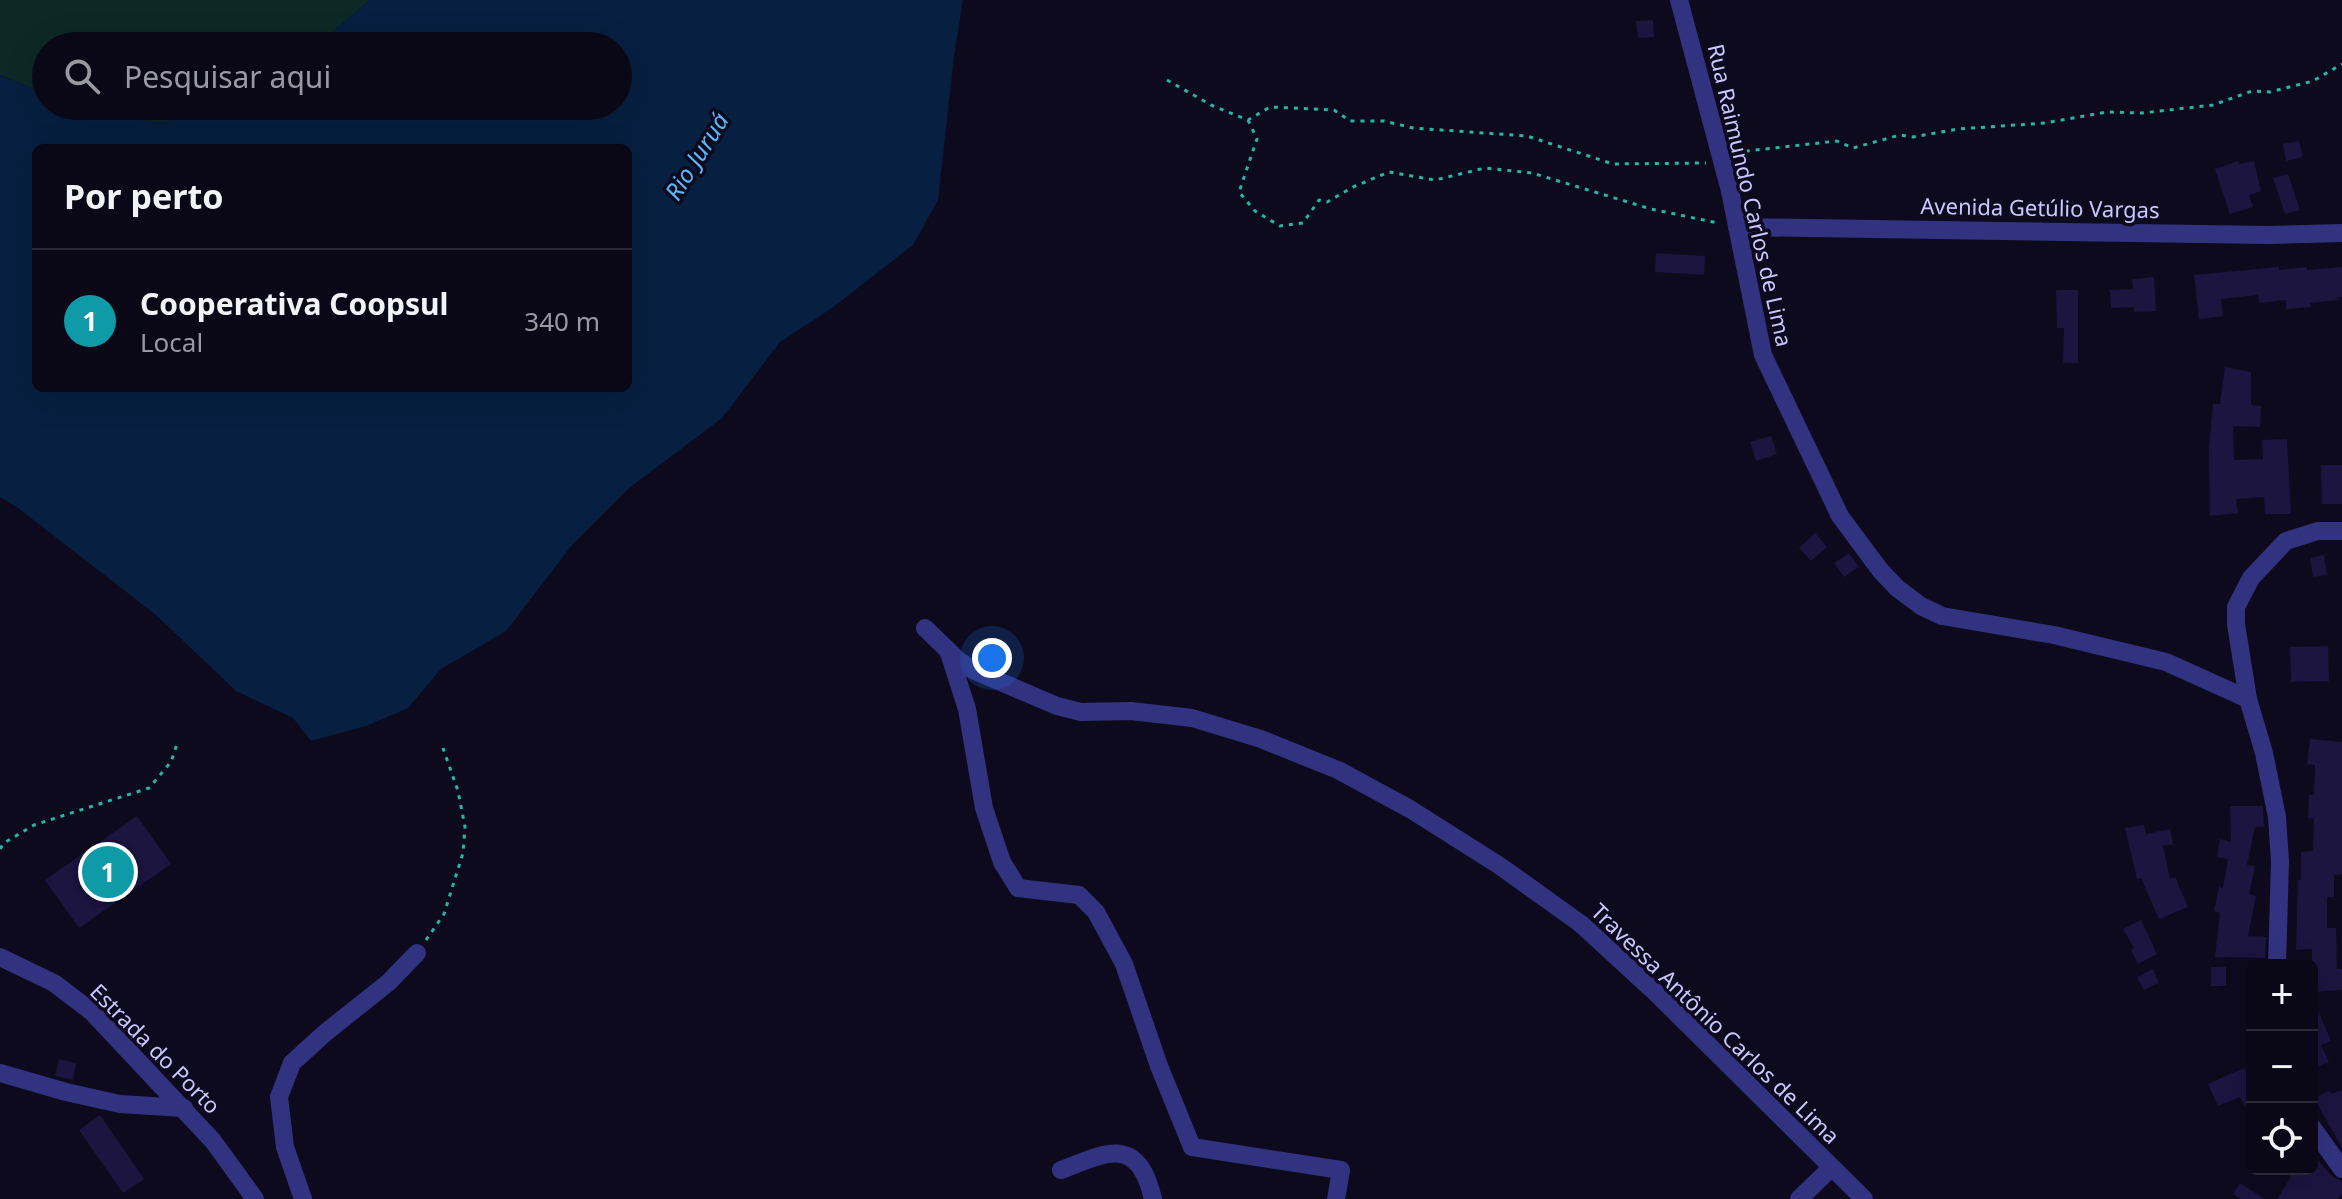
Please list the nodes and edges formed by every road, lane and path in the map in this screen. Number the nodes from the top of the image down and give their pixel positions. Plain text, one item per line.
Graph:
1 (1679, 0) edge
2 (2342, 64) edge
3 (1167, 80) dead end
4 (1248, 120) junction
5 (1723, 165) junction
6 (1737, 227) junction
7 (2342, 233) edge
8 (2342, 531) edge
9 (925, 628) dead end
10 (949, 653) junction
11 (2248, 699) junction
12 (178, 741) dead end
13 (443, 748) dead end
14 (0, 849) edge
15 (417, 953) joint
16 (0, 957) edge
17 (2277, 959) edge
18 (0, 1073) edge
19 (184, 1108) junction
20 (2318, 1135) edge
21 (1831, 1168) junction
22 (2342, 1169) edge
23 (1061, 1170) dead end
24 (255, 1199) edge
25 (303, 1199) edge
26 (1153, 1199) edge
27 (1336, 1199) edge
28 (1799, 1199) edge
29 (1864, 1199) edge

1 - 5 street, Rua Raimundo Carlos de Lima
2 - 5 path
3 - 4 path
4 - 5 path
4 - 6 path
5 - 6 street, Rua Raimundo Carlos de Lima
6 - 7 street, Avenida Getúlio Vargas
6 - 11 street, Rua Raimundo Carlos de Lima
8 - 11 street
9 - 10 street, Travessa Antônio Carlos de Lima
10 - 21 street, Travessa Antônio Carlos de Lima
10 - 27 street
11 - 17 street
12 - 14 path
13 - 15 path
15 - 25 street
16 - 19 street, Estrada do Porto
18 - 19 street
19 - 24 street, Estrada do Porto
20 - 22 street
21 - 28 street
21 - 29 street, Travessa Antônio Carlos de Lima
23 - 26 street

